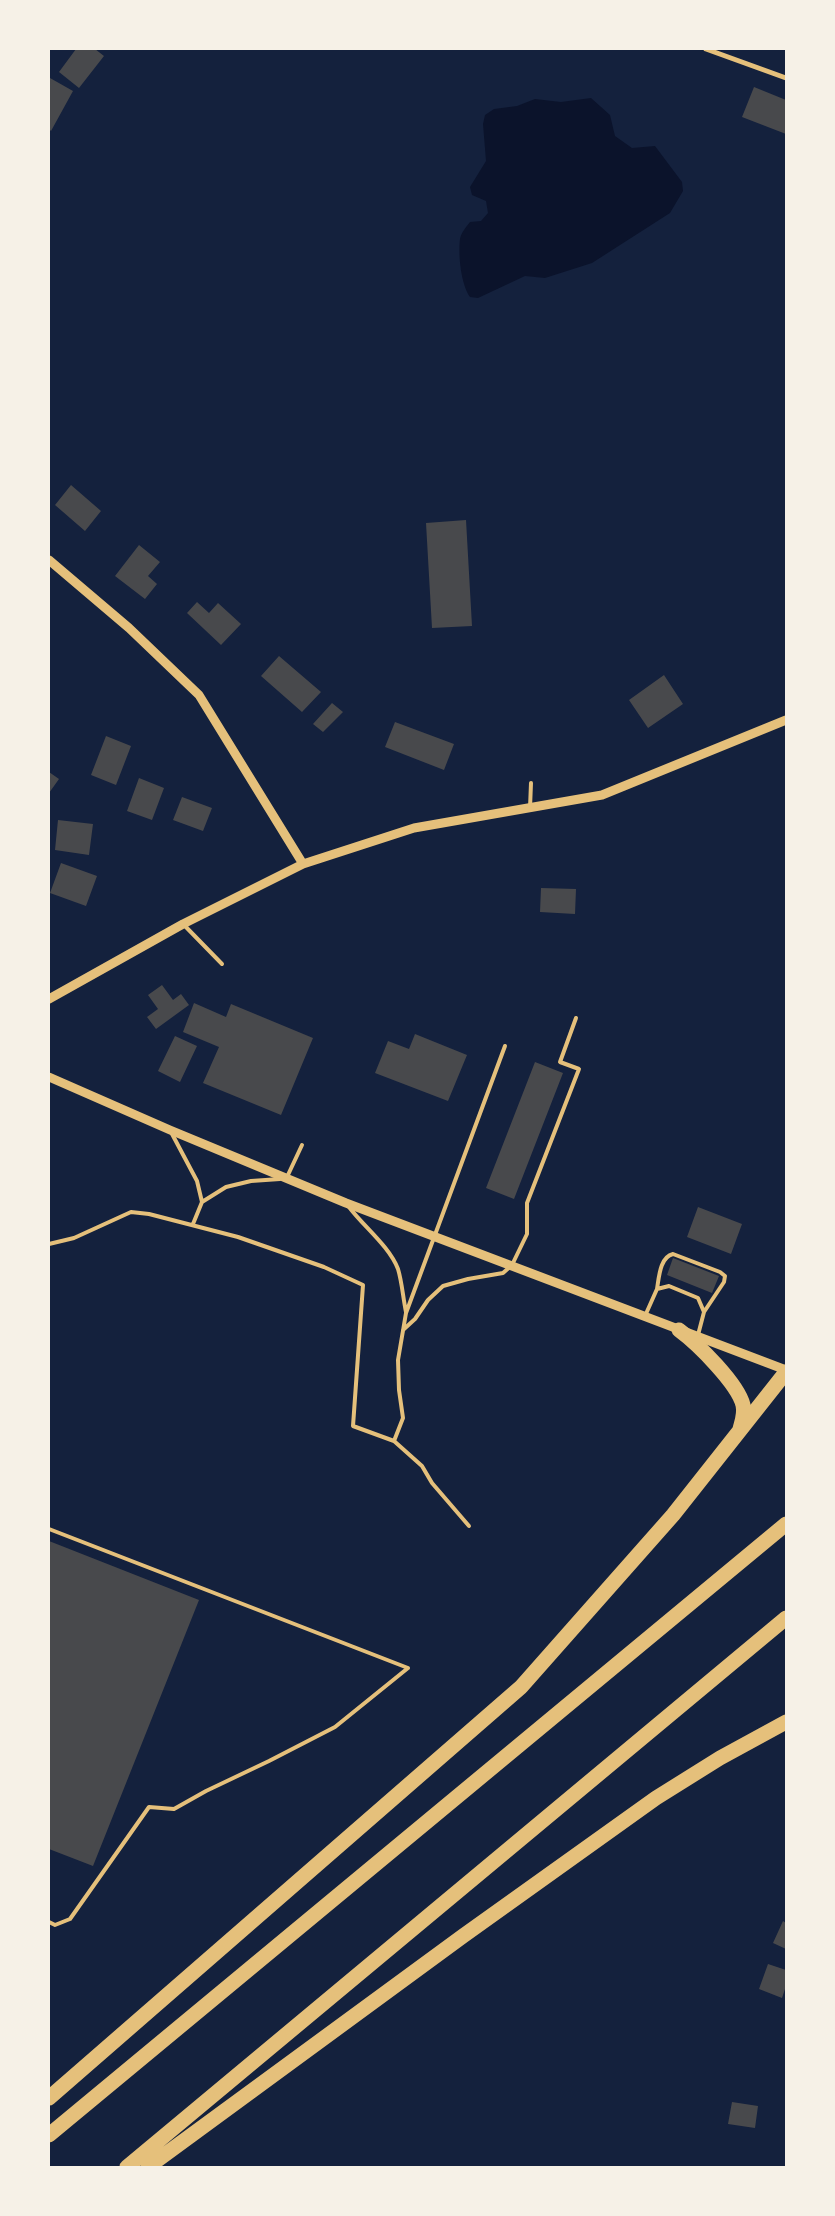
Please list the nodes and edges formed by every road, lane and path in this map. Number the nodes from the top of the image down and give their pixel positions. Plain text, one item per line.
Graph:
1 (706, 49) edge
2 (786, 78) edge
3 (49, 560) edge
4 (786, 720) edge
5 (531, 783) dead end
6 (530, 808) junction
7 (303, 864) junction
8 (183, 924) junction
9 (222, 964) dead end
10 (49, 999) edge
11 (576, 1018) dead end
12 (505, 1046) dead end
13 (49, 1077) edge
14 (170, 1130) junction
15 (302, 1145) dead end
16 (286, 1178) junction
17 (202, 1202) junction
18 (346, 1203) junction
19 (194, 1224) junction
20 (435, 1236) junction
21 (49, 1244) edge
22 (512, 1265) junction
23 (658, 1289) junction
24 (704, 1312) junction
25 (406, 1313) junction
26 (645, 1317) junction
27 (403, 1330) junction
28 (679, 1330) junction
29 (698, 1337) junction
30 (786, 1371) edge
31 (738, 1435) junction
32 (394, 1441) junction
33 (786, 1524) edge
34 (469, 1526) dead end
35 (49, 1529) edge
36 (786, 1618) edge
37 (786, 1722) edge
38 (49, 1922) edge
39 (49, 2098) edge
40 (49, 2135) edge
41 (127, 2167) edge
42 (148, 2167) edge

1 - 2 street
3 - 7 street
4 - 6 street
5 - 6 lane
6 - 7 street
7 - 8 street
8 - 9 lane
8 - 10 street
11 - 22 lane
12 - 20 lane
13 - 14 street
14 - 16 street
14 - 17 lane
15 - 16 lane
16 - 17 lane
16 - 18 street
17 - 19 lane
18 - 20 street
18 - 25 lane
19 - 21 lane
19 - 32 lane
20 - 22 street
20 - 25 lane
22 - 26 street
22 - 27 lane
23 - 24 lane
23 - 24 lane
23 - 26 lane
24 - 29 lane
25 - 27 lane
26 - 28 street
27 - 32 lane
28 - 29 street
28 - 31 highway
29 - 30 street
30 - 31 highway
31 - 39 highway
32 - 34 lane
33 - 40 highway
35 - 38 lane
36 - 41 highway
37 - 42 highway

